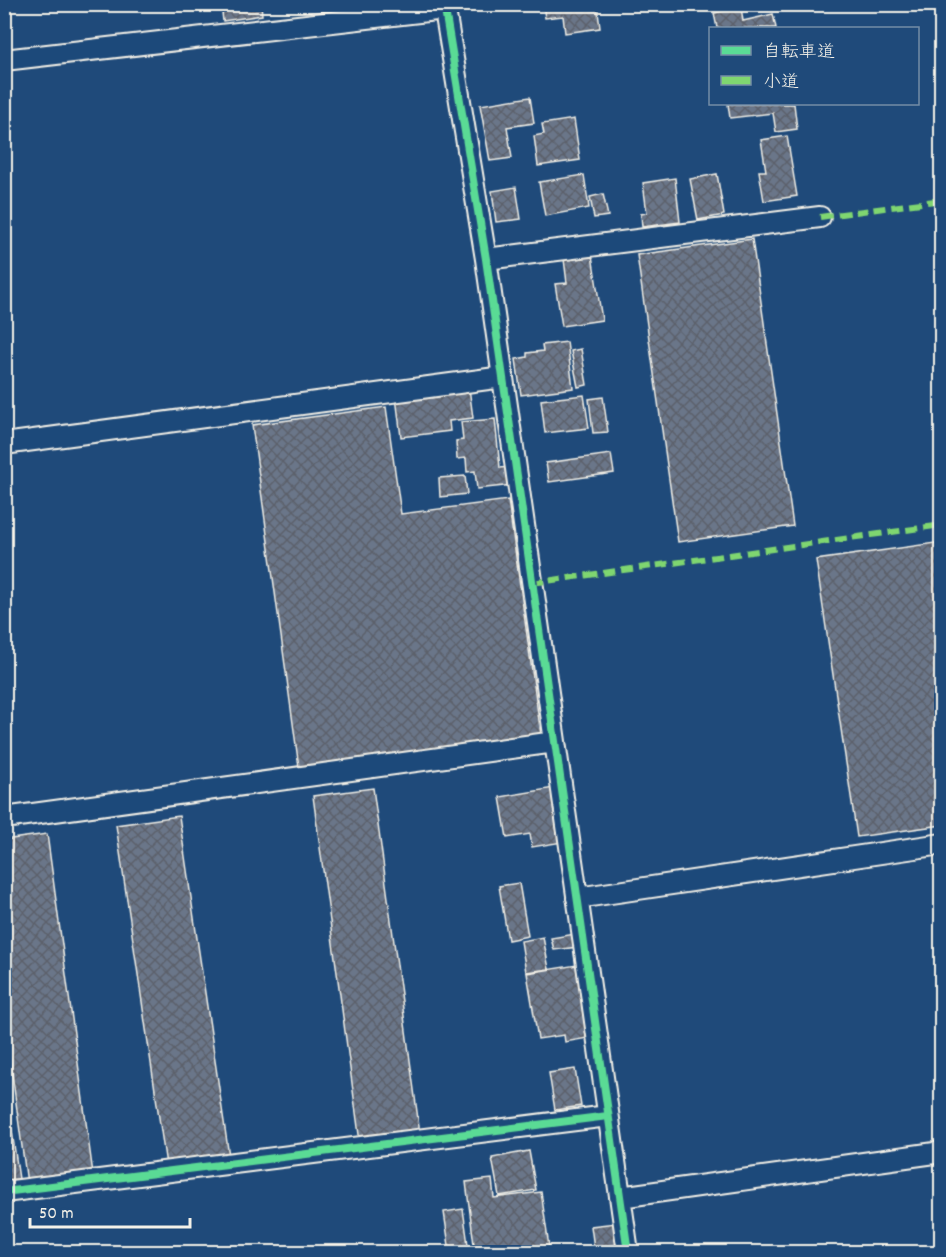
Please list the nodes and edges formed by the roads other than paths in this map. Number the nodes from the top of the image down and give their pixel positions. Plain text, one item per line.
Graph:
1 (445, 7) edge
2 (4, 60) edge
3 (820, 218) dead end
4 (486, 259) junction
5 (503, 377) junction
6 (4, 444) edge
7 (555, 742) junction
8 (4, 818) edge
9 (942, 844) edge
10 (577, 898) junction
11 (608, 1116) junction
12 (942, 1152) edge
13 (4, 1192) edge
14 (620, 1197) junction
15 (627, 1252) edge

1 - 2 street
1 - 4 street
3 - 4 street
4 - 5 street
5 - 6 street
5 - 7 street
7 - 8 street
7 - 10 street
9 - 10 street
10 - 11 street
11 - 13 street
11 - 14 street
12 - 14 street
14 - 15 street

